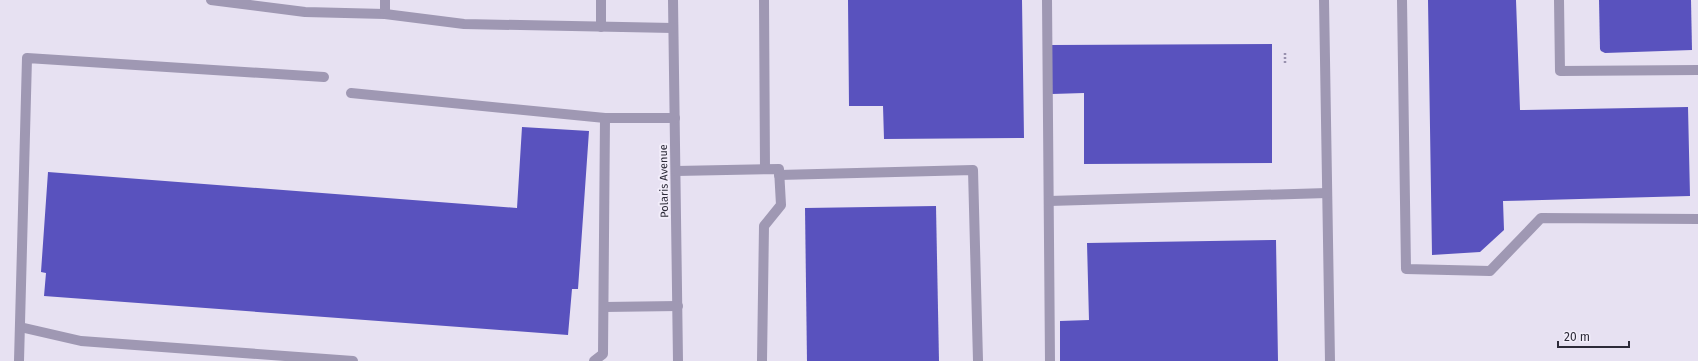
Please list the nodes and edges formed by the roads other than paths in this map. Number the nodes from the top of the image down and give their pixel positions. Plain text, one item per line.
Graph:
1 (211, 0) edge
2 (385, 0) edge
3 (601, 0) edge
4 (673, 0) edge
5 (764, 0) edge
6 (1047, 0) edge
7 (1324, 0) edge
8 (1402, 0) edge
9 (1558, 0) edge
10 (385, 14) junction
11 (601, 27) junction
12 (673, 28) junction
13 (1698, 70) edge
14 (324, 77) dead end
15 (351, 93) dead end
16 (605, 118) junction
17 (675, 118) junction
18 (765, 169) junction
19 (676, 170) junction
20 (779, 175) junction
21 (1327, 193) junction
22 (1049, 201) junction
23 (1698, 219) edge
24 (678, 306) junction
25 (604, 307) junction
26 (20, 327) junction
27 (19, 361) edge
28 (353, 361) edge
29 (594, 361) edge
30 (678, 361) edge
31 (762, 361) edge
32 (978, 361) edge
33 (1050, 361) edge
34 (1330, 361) edge

1 - 10 street
2 - 10 street
3 - 11 street
4 - 12 street, Polaris Avenue
5 - 18 street
6 - 22 street
7 - 21 street
8 - 23 street
9 - 13 street
10 - 11 street
11 - 12 street
12 - 17 street, Polaris Avenue
14 - 26 street
15 - 16 street
16 - 17 street
16 - 25 street
17 - 19 street, Polaris Avenue
18 - 19 street
18 - 20 street
19 - 24 street, Polaris Avenue
20 - 31 street
20 - 32 street
21 - 22 street
21 - 34 street
22 - 33 street
24 - 25 street
24 - 30 street, Polaris Avenue
25 - 29 street
26 - 27 street
26 - 28 street

